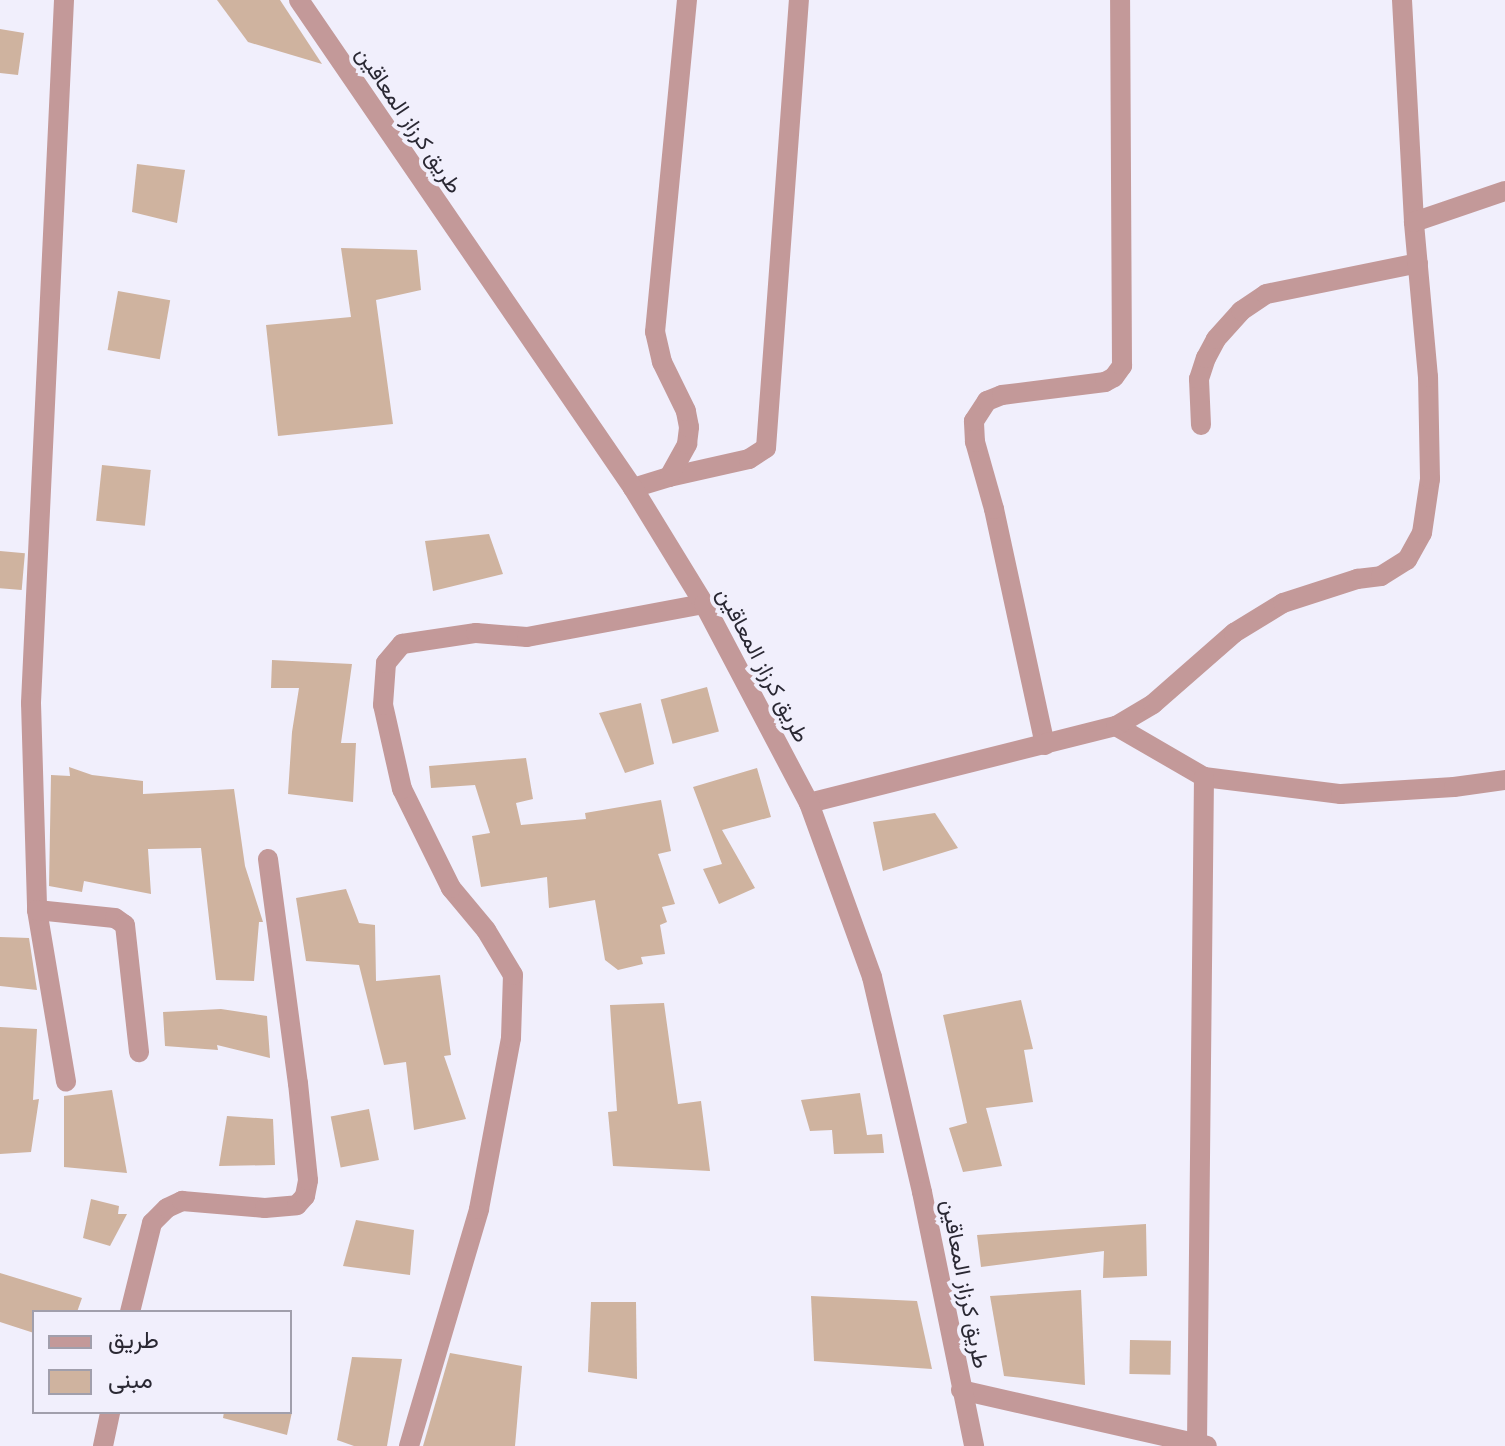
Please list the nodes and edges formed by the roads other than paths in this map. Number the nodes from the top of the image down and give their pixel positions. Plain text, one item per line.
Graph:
1 (64, 0) edge
2 (299, 0) edge
3 (687, 0) edge
4 (799, 0) edge
5 (1120, 0) edge
6 (1402, 0) edge
7 (1505, 191) edge
8 (1414, 222) junction
9 (1418, 263) junction
10 (1201, 425) dead end
11 (669, 477) junction
12 (633, 488) junction
13 (704, 604) junction
14 (1116, 726) junction
15 (1045, 745) junction
16 (1204, 777) junction
17 (1505, 780) edge
18 (809, 803) junction
19 (268, 859) dead end
20 (37, 910) junction
21 (139, 1052) dead end
22 (66, 1082) dead end
23 (130, 1310) edge
24 (961, 1390) junction
25 (110, 1414) edge
26 (1202, 1445) edge
27 (103, 1446) edge
28 (409, 1446) edge
29 (974, 1446) edge

1 - 20 street
2 - 12 street, طريق كرزاز المعاقين
3 - 11 street
4 - 11 street
5 - 15 street
6 - 8 street
7 - 8 street
8 - 9 street
9 - 10 street
9 - 14 street
11 - 12 street
12 - 13 street, طريق كرزاز المعاقين
13 - 18 street, طريق كرزاز المعاقين
13 - 28 street
14 - 15 street
14 - 16 street
15 - 18 street
16 - 17 street
16 - 26 street
18 - 24 street, طريق كرزاز المعاقين
19 - 23 street
20 - 21 street
20 - 22 street
24 - 26 street
24 - 29 street, طريق كرزاز المعاقين
25 - 27 street

